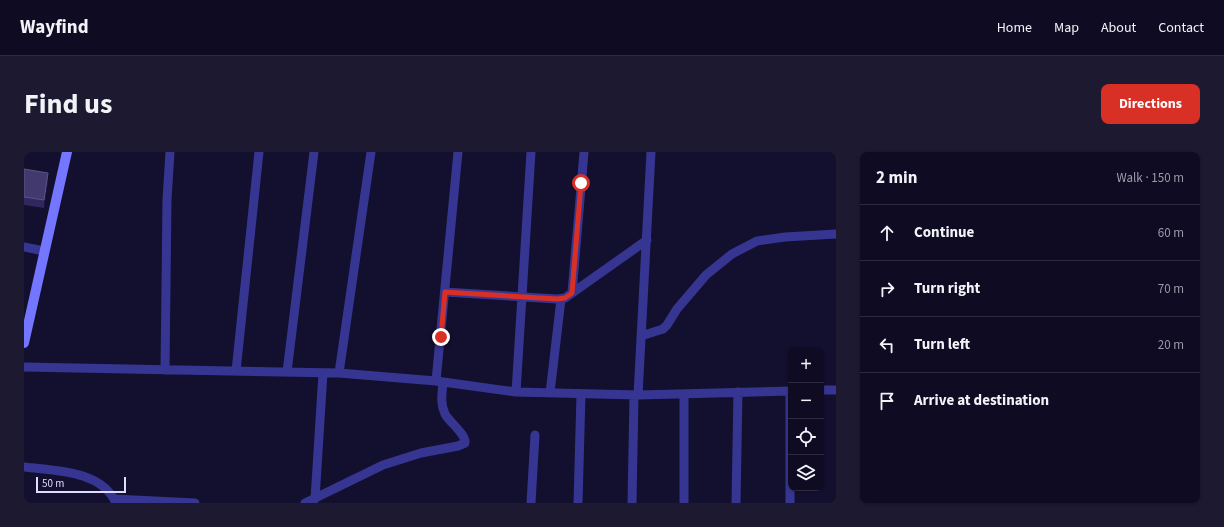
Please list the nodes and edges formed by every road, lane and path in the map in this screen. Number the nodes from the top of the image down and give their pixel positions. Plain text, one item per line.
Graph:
1 (66, 152) edge
2 (170, 152) edge
3 (259, 152) edge
4 (314, 152) edge
5 (371, 152) edge
6 (458, 152) edge
7 (531, 152) edge
8 (584, 152) edge
9 (651, 152) edge
10 (836, 234) edge
11 (647, 240) junction
12 (24, 247) edge
13 (44, 251) junction
14 (445, 292) junction
15 (572, 293) junction
16 (522, 297) junction
17 (561, 299) junction
18 (641, 336) junction
19 (24, 343) edge
20 (24, 366) edge
21 (165, 370) junction
22 (236, 371) junction
23 (288, 372) junction
24 (323, 373) junction
25 (339, 373) junction
26 (440, 382) junction
27 (824, 390) edge
28 (836, 390) edge
29 (788, 391) edge
30 (516, 392) junction
31 (738, 392) junction
32 (550, 393) junction
33 (581, 394) junction
34 (684, 394) junction
35 (636, 395) junction
36 (790, 419) edge
37 (535, 435) dead end
38 (24, 466) edge
39 (315, 499) junction
40 (115, 501) edge
41 (195, 503) edge
42 (305, 503) edge
43 (531, 503) edge
44 (578, 503) edge
45 (632, 503) edge
46 (684, 503) edge
47 (736, 503) edge
48 (790, 503) edge

1 - 13 main road
2 - 21 street
3 - 22 street
4 - 23 street
5 - 25 street
6 - 14 street
7 - 16 street
8 - 15 street
9 - 11 street
10 - 18 street
11 - 15 street
11 - 18 street
12 - 13 street
13 - 19 main road
14 - 16 street
14 - 26 street
15 - 17 street
16 - 17 street
16 - 30 street
17 - 32 street
18 - 35 street
20 - 21 street
21 - 22 street
22 - 23 street
23 - 24 street
24 - 25 street
24 - 39 street
25 - 26 street
26 - 30 street
26 - 39 street
27 - 28 street
29 - 31 street
30 - 32 street
31 - 34 street
31 - 47 street
32 - 33 street
33 - 35 street
33 - 44 street
34 - 35 street
34 - 46 street
35 - 45 street
36 - 48 street
37 - 43 street
38 - 40 street
39 - 42 street
40 - 41 street

